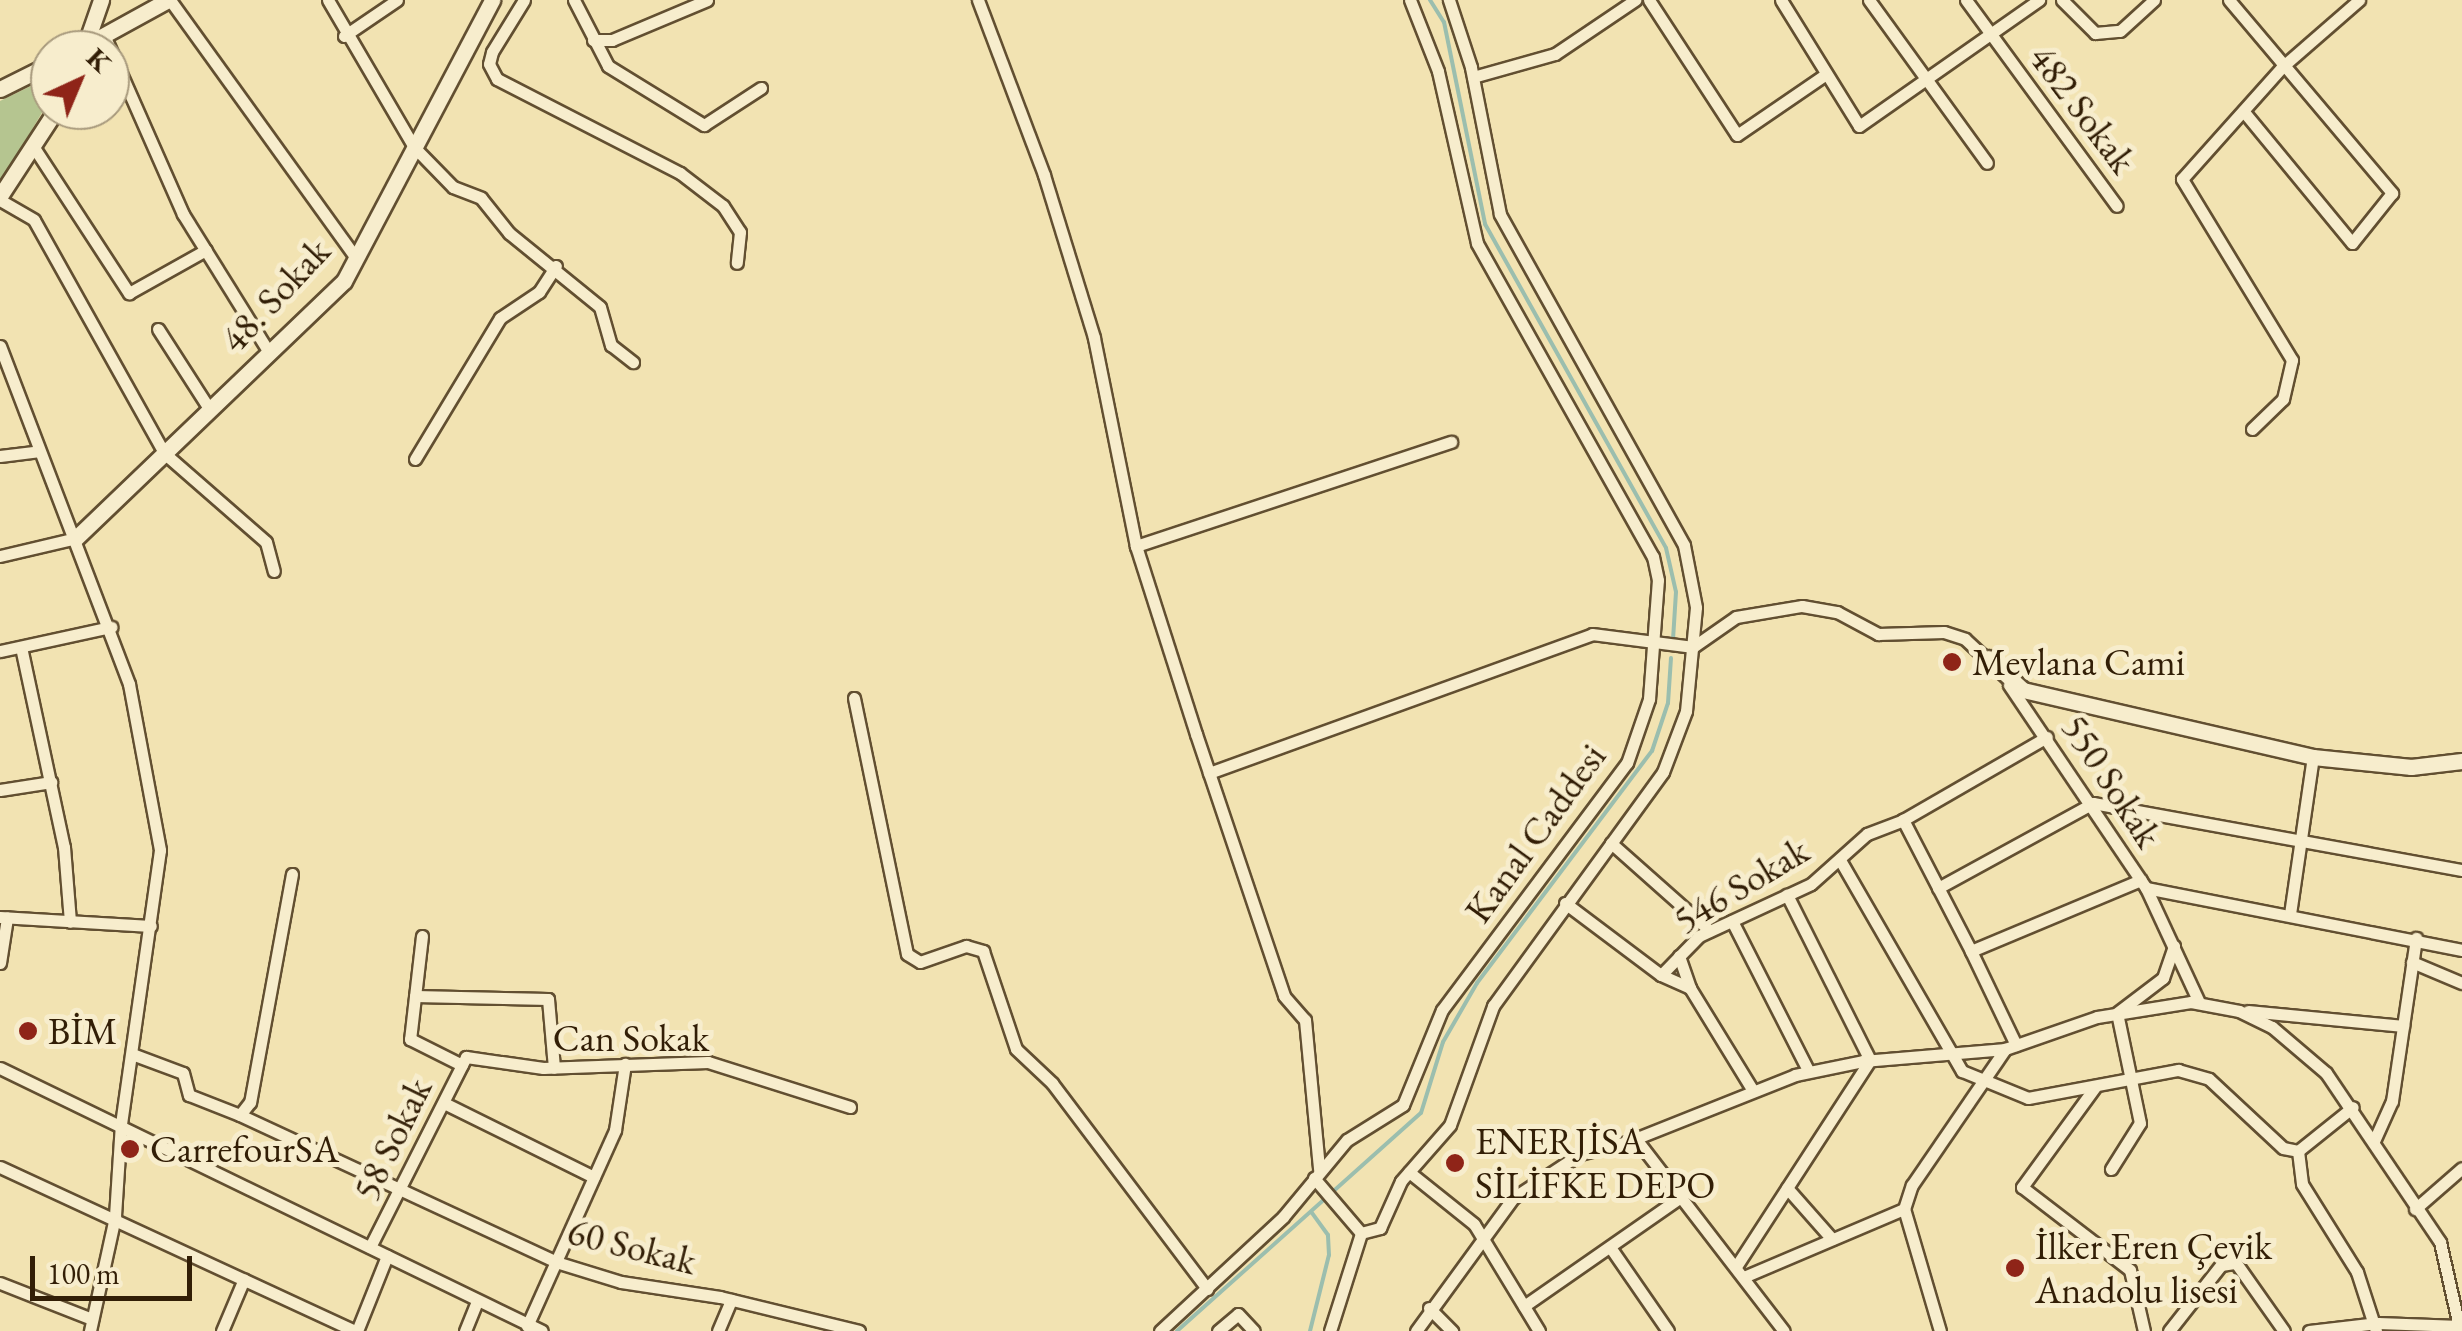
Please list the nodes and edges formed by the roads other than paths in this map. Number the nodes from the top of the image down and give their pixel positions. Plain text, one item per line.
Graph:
1 (101, 0) edge
2 (169, 0) edge
3 (328, 0) edge
4 (396, 0) edge
5 (492, 0) edge
6 (524, 0) edge
7 (574, 0) edge
8 (706, 0) edge
9 (978, 0) edge
10 (1410, 0) edge
11 (1449, 0) edge
12 (1635, 0) edge
13 (1649, 0) edge
14 (1782, 0) edge
15 (1869, 0) edge
16 (1966, 0) edge
17 (2039, 0) edge
18 (2062, 0) edge
19 (2154, 0) edge
20 (2230, 0) edge
21 (2360, 0) edge
22 (89, 30) edge
23 (113, 30) edge
24 (344, 36) junction
25 (1991, 36) junction
26 (593, 40) junction
27 (2282, 67) junction
28 (30, 74) edge
29 (1826, 74) junction
30 (1473, 77) junction
31 (1925, 80) junction
32 (761, 88) dead end
33 (0, 89) edge
34 (130, 94) edge
35 (2243, 111) junction
36 (43, 130) edge
37 (33, 146) junction
38 (414, 147) junction
39 (1988, 163) dead end
40 (0, 198) edge
41 (2117, 206) dead end
42 (206, 250) junction
43 (356, 258) junction
44 (737, 263) dead end
45 (556, 266) junction
46 (158, 328) dead end
47 (0, 346) edge
48 (269, 352) junction
49 (633, 362) dead end
50 (210, 410) junction
51 (2252, 429) dead end
52 (1451, 442) dead end
53 (38, 451) junction
54 (164, 453) junction
55 (0, 456) edge
56 (415, 459) dead end
57 (76, 538) junction
58 (1136, 546) junction
59 (0, 556) edge
60 (274, 572) dead end
61 (111, 628) junction
62 (1652, 640) junction
63 (21, 647) junction
64 (1693, 647) junction
65 (0, 651) edge
66 (1988, 658) junction
67 (854, 698) dead end
68 (2048, 736) junction
69 (2312, 758) junction
70 (2462, 761) edge
71 (1209, 773) junction
72 (51, 782) junction
73 (0, 790) edge
74 (2093, 804) junction
75 (1903, 820) junction
76 (2300, 843) junction
77 (1611, 844) junction
78 (1840, 860) junction
79 (2462, 870) edge
80 (292, 874) dead end
81 (2144, 884) junction
82 (1938, 888) junction
83 (1786, 895) junction
84 (1565, 904) junction
85 (2290, 914) junction
86 (4, 918) edge
87 (1732, 921) junction
88 (70, 922) junction
89 (151, 926) junction
90 (1710, 931) junction
91 (422, 936) dead end
92 (2416, 938) junction
93 (2174, 946) junction
94 (2462, 950) edge
95 (1971, 951) junction
96 (1679, 956) junction
97 (2412, 962) junction
98 (0, 963) edge
99 (1660, 975) junction
100 (2462, 983) edge
101 (1690, 988) junction
102 (415, 996) junction
103 (2199, 1002) junction
104 (2238, 1010) junction
105 (2117, 1013) junction
106 (2403, 1026) junction
107 (2011, 1047) junction
108 (132, 1054) junction
109 (1948, 1054) junction
110 (1870, 1060) junction
111 (464, 1061) junction
112 (625, 1064) junction
113 (0, 1068) edge
114 (554, 1068) junction
115 (1809, 1072) junction
116 (2131, 1077) junction
117 (1986, 1079) junction
118 (2096, 1087) junction
119 (1752, 1092) junction
120 (444, 1103) junction
121 (2352, 1106) junction
122 (850, 1108) dead end
123 (240, 1114) junction
124 (121, 1123) junction
125 (1636, 1139) junction
126 (2374, 1141) junction
127 (2298, 1150) junction
128 (0, 1167) edge
129 (2462, 1168) edge
130 (2111, 1169) dead end
131 (1409, 1172) junction
132 (1316, 1174) junction
133 (594, 1177) junction
134 (1787, 1188) junction
135 (403, 1189) junction
136 (1682, 1196) junction
137 (1904, 1209) junction
138 (2415, 1209) junction
139 (115, 1217) junction
140 (1361, 1232) junction
141 (1483, 1236) junction
142 (1832, 1240) junction
143 (370, 1247) junction
144 (1610, 1247) junction
145 (387, 1256) junction
146 (556, 1262) junction
147 (1741, 1271) junction
148 (244, 1279) junction
149 (0, 1283) edge
150 (1207, 1289) junction
151 (731, 1300) junction
152 (477, 1301) junction
153 (1524, 1306) junction
154 (1429, 1308) junction
155 (91, 1325) edge
156 (2377, 1327) edge
157 (535, 1329) edge
158 (2460, 1329) edge
159 (859, 1330) edge
160 (222, 1331) edge
161 (356, 1331) edge
162 (465, 1331) edge
163 (718, 1331) edge
164 (1160, 1331) edge
165 (1218, 1331) edge
166 (1254, 1331) edge
167 (1330, 1331) edge
168 (1416, 1331) edge
169 (1452, 1331) edge
170 (1539, 1331) edge
171 (1668, 1331) edge
172 (1784, 1331) edge
173 (1940, 1331) edge
174 (2144, 1331) edge
175 (2169, 1331) edge
176 (2284, 1331) edge
177 (2309, 1331) edge

1 - 22 main road
2 - 23 main road
2 - 43 street
3 - 24 street
4 - 24 street
5 - 38 main road, 48. Sokak
6 - 44 street
7 - 26 street
8 - 26 street
9 - 58 street
10 - 62 street, Kanal Caddesi
11 - 30 street
12 - 30 street
13 - 29 street
14 - 29 street
15 - 31 street
16 - 25 street, 482 Sokak
17 - 25 street
18 - 19 street
20 - 27 street
21 - 27 street
24 - 38 street
25 - 31 street
25 - 41 street, 482 Sokak
26 - 32 street
27 - 35 street
27 - 35 street
28 - 33 main road
29 - 31 street
30 - 64 street
31 - 39 street
34 - 42 street
35 - 51 street
36 - 37 main road
37 - 40 main road
37 - 42 street
38 - 43 main road, 48. Sokak
38 - 45 street
40 - 54 street
42 - 48 street
43 - 48 main road, 48. Sokak
45 - 49 street
45 - 56 street
46 - 50 street
47 - 53 street
48 - 50 main road, 48. Sokak
50 - 54 main road, 48. Sokak
52 - 58 street
53 - 55 street
53 - 57 street
54 - 57 main road, 48. Sokak
54 - 60 street
57 - 59 street
57 - 61 street
58 - 71 street
61 - 63 street
61 - 89 street
62 - 64 street
62 - 71 street
62 - 132 street, Kanal Caddesi
63 - 65 street
63 - 72 street
64 - 66 street, 550 Sokak
64 - 77 street
66 - 68 street, 550 Sokak
66 - 69 main road
67 - 150 street
68 - 74 street, 550 Sokak
68 - 75 street, 546 Sokak
69 - 70 main road
69 - 76 street
71 - 132 street
72 - 73 street
72 - 88 street
74 - 76 street
74 - 81 street, 550 Sokak
74 - 82 street
75 - 78 street, 546 Sokak
75 - 82 street
76 - 79 street
76 - 85 street
77 - 84 street
77 - 90 street
78 - 83 street, 546 Sokak
78 - 109 street
80 - 123 street
81 - 85 street
81 - 93 street, 550 Sokak
81 - 95 street
82 - 95 street
83 - 87 street, 546 Sokak
83 - 110 street
84 - 99 street, 546 Sokak
84 - 131 street
85 - 92 street
86 - 88 street
86 - 98 street
87 - 90 street, 546 Sokak
87 - 115 street
88 - 89 street
89 - 108 street
90 - 96 street, 546 Sokak
91 - 102 street
92 - 94 street
92 - 97 street
93 - 103 street, 550 Sokak
93 - 105 street
95 - 107 street
96 - 99 street, 546 Sokak
96 - 101 street
97 - 100 street
97 - 106 street
99 - 101 street
101 - 119 street
102 - 111 street, Can Sokak
102 - 114 street
103 - 104 street
103 - 105 street
104 - 106 street
104 - 121 street
105 - 107 street
105 - 116 street
106 - 126 street
107 - 109 street
107 - 117 street
108 - 123 street, 60 Sokak
108 - 124 street
109 - 110 street
109 - 117 street
110 - 115 street
110 - 134 street
111 - 114 street, Can Sokak
111 - 120 street, 58 Sokak
112 - 114 street, Can Sokak
112 - 122 street, Can Sokak
112 - 133 street
113 - 124 street
115 - 119 street
116 - 118 street
116 - 127 street
116 - 130 street
117 - 118 street
117 - 137 street
118 - 174 street
119 - 125 street
120 - 133 street
120 - 135 street, 58 Sokak
121 - 126 street
121 - 127 street
123 - 135 street, 60 Sokak
124 - 139 street
124 - 143 street
125 - 136 street
125 - 141 street
126 - 138 street
127 - 156 street
128 - 139 street
129 - 138 street
131 - 140 street
131 - 141 street
132 - 140 street
132 - 150 street, Kanal Caddesi
133 - 146 street
134 - 142 street
134 - 147 street
135 - 143 street, 58 Sokak
135 - 146 street, 60 Sokak
136 - 144 street
136 - 147 street
137 - 142 street
137 - 173 street
138 - 158 street
139 - 148 street
139 - 155 street
140 - 167 street
141 - 153 street
141 - 154 street
142 - 147 street
143 - 145 street
144 - 153 street
144 - 171 street
145 - 152 street
145 - 161 street
146 - 151 street, 60 Sokak
146 - 157 street
147 - 172 street
148 - 160 street
148 - 161 street
149 - 155 street
150 - 164 street, Kanal Caddesi
151 - 159 street, 60 Sokak
151 - 163 street
152 - 157 street
152 - 162 street
153 - 170 street
154 - 168 street
154 - 169 street
156 - 158 street
156 - 177 street
165 - 166 street
175 - 176 street

